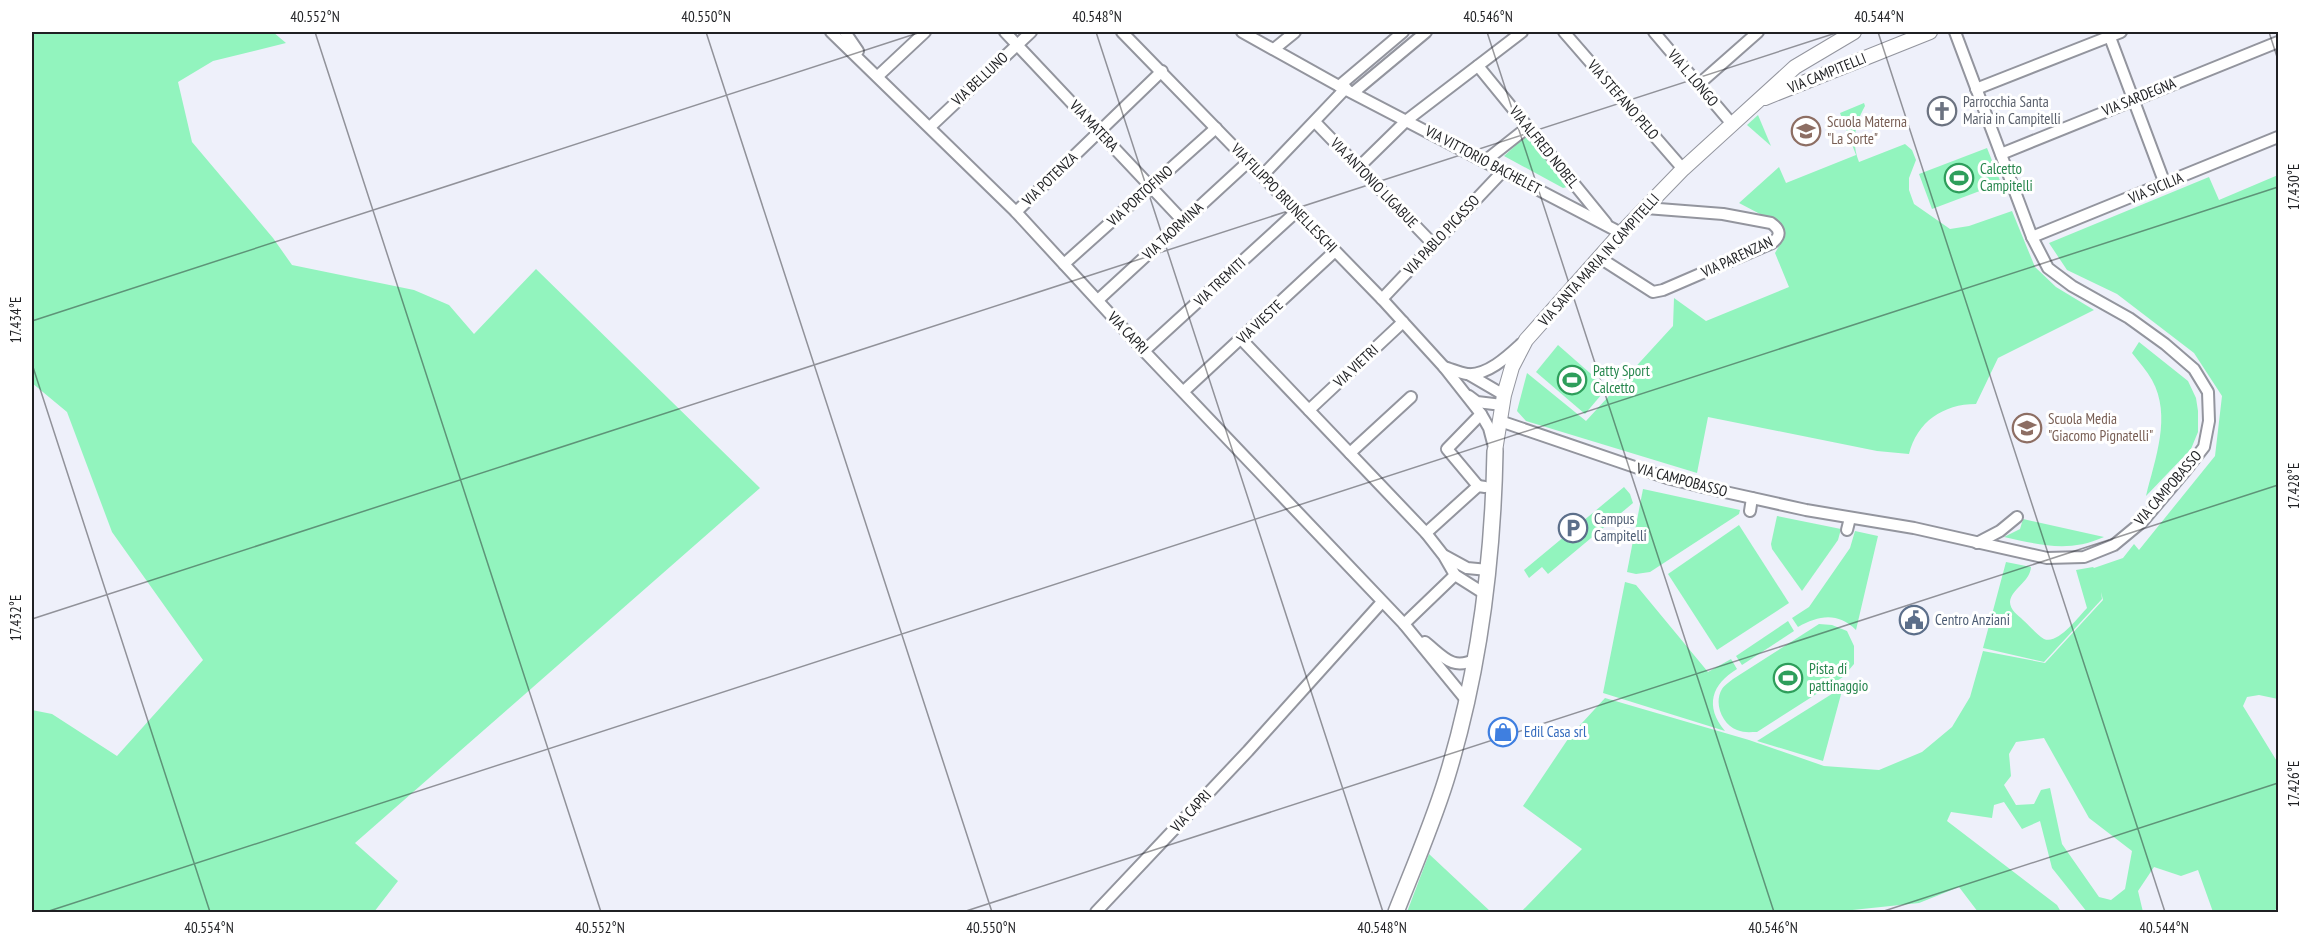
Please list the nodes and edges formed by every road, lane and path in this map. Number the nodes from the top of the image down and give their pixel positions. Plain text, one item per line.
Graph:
1 (831, 32) edge
2 (844, 32) edge
3 (925, 32) edge
4 (1005, 32) edge
5 (1031, 32) edge
6 (1122, 32) edge
7 (1242, 32) edge
8 (1295, 32) edge
9 (1403, 32) edge
10 (1426, 32) edge
11 (1522, 32) edge
12 (1654, 32) edge
13 (1758, 32) edge
14 (1851, 32) edge
15 (1930, 32) edge
16 (1954, 32) edge
17 (1569, 33) edge
18 (2113, 33) edge
19 (2278, 42) edge
20 (1017, 45) junction
21 (1274, 49) junction
22 (1478, 66) junction
23 (874, 72) junction
24 (1162, 72) junction
25 (1699, 84) junction
26 (1346, 88) junction
27 (1976, 89) junction
28 (2133, 100) junction
29 (1758, 101) junction
30 (1407, 120) junction
31 (1315, 122) junction
32 (1732, 124) junction
33 (930, 127) junction
34 (1528, 127) junction
35 (1216, 128) junction
36 (1099, 132) junction
37 (2278, 137) edge
38 (2001, 154) junction
39 (1485, 161) junction
40 (1248, 162) junction
41 (1359, 167) junction
42 (1683, 169) junction
43 (1503, 171) junction
44 (1262, 176) junction
45 (2165, 184) junction
46 (1151, 186) junction
47 (1646, 208) junction
48 (1016, 212) junction
49 (1296, 212) junction
50 (1183, 221) junction
51 (1616, 230) junction
52 (2032, 237) junction
53 (1434, 244) junction
54 (1335, 251) junction
55 (1600, 258) junction
56 (1064, 264) junction
57 (1382, 299) junction
58 (1098, 300) junction
59 (1403, 322) junction
60 (1242, 340) junction
61 (1526, 340) junction
62 (1144, 351) junction
63 (1444, 367) junction
64 (1467, 374) junction
65 (1184, 391) junction
66 (1464, 392) junction
67 (1411, 397) dead end
68 (1503, 400) junction
69 (1309, 410) junction
70 (1481, 414) junction
71 (1500, 421) junction
72 (1495, 451) junction
73 (1350, 453) junction
74 (1478, 486) junction
75 (1494, 488) junction
76 (1752, 498) junction
77 (1768, 501) junction
78 (1750, 511) dead end
79 (1766, 514) dead end
80 (1850, 518) junction
81 (2017, 518) dead end
82 (1847, 530) dead end
83 (1426, 533) junction
84 (1977, 543) junction
85 (1444, 556) junction
86 (1488, 570) junction
87 (1455, 575) junction
88 (1485, 594) junction
89 (1382, 602) junction
90 (1404, 624) junction
91 (1412, 633) junction
92 (1476, 659) junction
93 (1467, 701) junction
94 (1096, 912) edge
95 (1396, 912) edge

1 - 23 street, VIA CAPRI
2 - 23 street, VIA CAPRI
3 - 23 street
4 - 20 street, VIA MATERA
5 - 20 street, VIA BELLUNO
6 - 24 street, VIA FILIPPO BRUNELLESCHI
7 - 21 street, VIA VITTORIO BACHELET
8 - 21 street
9 - 26 street
10 - 26 street
11 - 22 street
12 - 25 street, VIA L. LONGO
13 - 25 street
14 - 29 street, VIA SANTA MARIA IN CAMPITELLI
15 - 29 street, VIA CAMPITELLI
16 - 27 street, VIA CAMPOBASSO
17 - 42 street, VIA STEFANO PELO
18 - 27 street
18 - 28 street
19 - 28 street, VIA SARDEGNA
20 - 33 street, VIA BELLUNO
20 - 36 street, VIA MATERA
21 - 26 street, VIA VITTORIO BACHELET
22 - 30 street
22 - 34 street, VIA ALFRED NOBEL
23 - 33 street, VIA CAPRI
24 - 35 street, VIA FILIPPO BRUNELLESCHI
24 - 36 street, VIA POTENZA
25 - 32 street, VIA L. LONGO
26 - 30 street, VIA VITTORIO BACHELET
26 - 31 street
27 - 38 street, VIA CAMPOBASSO
28 - 38 street, VIA SARDEGNA
28 - 45 street
29 - 32 street, VIA SANTA MARIA IN CAMPITELLI
30 - 39 street, VIA VITTORIO BACHELET
30 - 41 street
31 - 41 street, VIA ANTONIO LIGABUE
31 - 44 street
32 - 42 street, VIA SANTA MARIA IN CAMPITELLI
33 - 48 street, VIA CAPRI
34 - 39 street
34 - 51 street, VIA ALFRED NOBEL
35 - 40 street, VIA FILIPPO BRUNELLESCHI
35 - 46 street, VIA PORTOFINO
36 - 46 street, VIA MATERA
36 - 48 street, VIA POTENZA
37 - 45 street, VIA SICILIA
38 - 52 street, VIA CAMPOBASSO
39 - 43 street, VIA VITTORIO BACHELET
40 - 44 street, VIA FILIPPO BRUNELLESCHI
40 - 50 street, VIA TAORMINA
41 - 53 street, VIA ANTONIO LIGABUE
42 - 47 street, VIA SANTA MARIA IN CAMPITELLI
43 - 51 street, VIA VITTORIO BACHELET
43 - 53 street, VIA PABLO PICASSO
44 - 49 street, VIA FILIPPO BRUNELLESCHI
45 - 52 street, VIA SICILIA
46 - 50 street, VIA MATERA
46 - 56 street, VIA PORTOFINO
47 - 51 street, VIA SANTA MARIA IN CAMPITELLI
47 - 55 street, VIA PARENZAN
48 - 56 street, VIA CAPRI
49 - 54 street, VIA FILIPPO BRUNELLESCHI
49 - 62 street, VIA TREMITI
50 - 58 street, VIA TAORMINA
51 - 55 street, VIA SANTA MARIA IN CAMPITELLI
52 - 84 street, VIA CAMPOBASSO
53 - 57 street, VIA PABLO PICASSO
54 - 57 street, VIA FILIPPO BRUNELLESCHI
54 - 60 street, VIA VIESTE
55 - 61 street, VIA SANTA MARIA IN CAMPITELLI
56 - 58 street, VIA CAPRI
57 - 59 street, VIA FILIPPO BRUNELLESCHI
58 - 62 street, VIA CAPRI
59 - 63 street, VIA FILIPPO BRUNELLESCHI
59 - 69 street, VIA VIETRI
60 - 65 street, VIA VIESTE
60 - 69 street
61 - 64 street
61 - 68 street, VIA SANTA MARIA IN CAMPITELLI
62 - 65 street, VIA CAPRI
63 - 64 street
63 - 66 street, VIA FILIPPO BRUNELLESCHI
64 - 68 street
65 - 89 street, VIA CAPRI
66 - 68 street, VIA FILIPPO BRUNELLESCHI
66 - 70 street, VIA FILIPPO BRUNELLESCHI
67 - 73 street
68 - 71 street, VIA SANTA MARIA IN CAMPITELLI
69 - 73 street
70 - 72 street, VIA FILIPPO BRUNELLESCHI
70 - 74 street
71 - 72 street, VIA SANTA MARIA IN CAMPITELLI
71 - 76 street, VIA CAMPOBASSO
72 - 75 main road
73 - 83 street
74 - 75 street
74 - 83 street
75 - 86 main road
76 - 77 street, VIA CAMPOBASSO
76 - 78 street
77 - 79 street
77 - 80 street, VIA CAMPOBASSO
80 - 82 street
80 - 84 street, VIA CAMPOBASSO
81 - 84 street
83 - 85 street
85 - 86 street
85 - 87 street
86 - 88 main road
87 - 88 street
87 - 90 street
88 - 92 main road
89 - 90 street, VIA CAPRI
89 - 94 street, VIA CAPRI
90 - 91 street, VIA CAPRI
91 - 92 street, VIA CAPRI
91 - 93 street, VIA CAPRI
92 - 93 main road
93 - 95 main road

